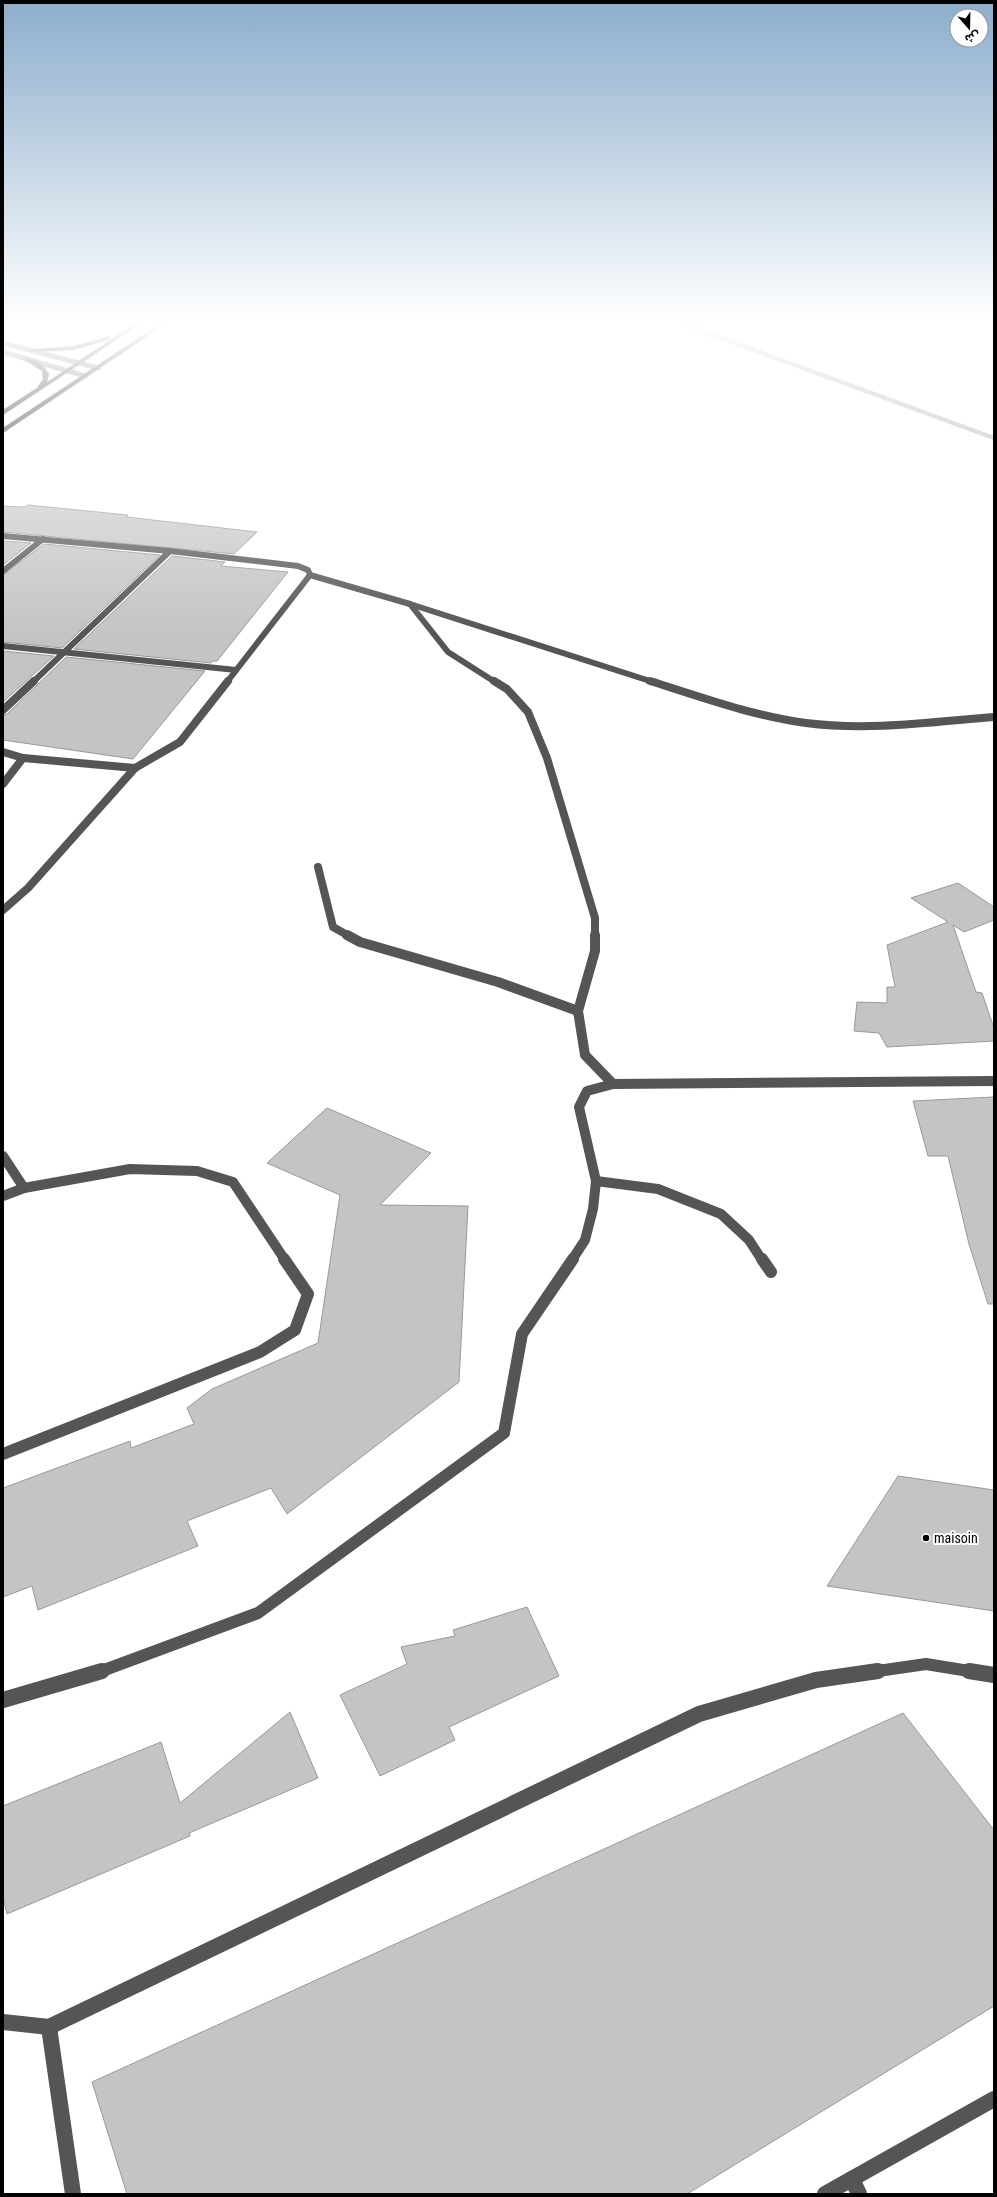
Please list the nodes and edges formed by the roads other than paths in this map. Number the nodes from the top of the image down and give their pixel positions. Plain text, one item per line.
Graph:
1 (3, 536) edge
2 (43, 539) junction
3 (170, 551) junction
4 (3, 571) edge
5 (310, 575) junction
6 (410, 604) junction
7 (3, 646) edge
8 (63, 653) junction
9 (236, 670) junction
10 (3, 710) edge
11 (994, 717) edge
12 (3, 752) edge
13 (23, 758) junction
14 (135, 768) junction
15 (3, 784) edge
16 (318, 868) dead end
17 (3, 910) edge
18 (578, 1011) junction
19 (994, 1081) edge
20 (613, 1084) junction
21 (3, 1156) edge
22 (596, 1181) junction
23 (24, 1188) junction
24 (3, 1196) edge
25 (771, 1272) dead end
26 (3, 1454) edge
27 (994, 1675) edge
28 (3, 1700) edge
29 (3, 2022) edge
30 (49, 2027) junction
31 (994, 2099) edge
32 (856, 2187) edge
33 (73, 2194) edge
34 (825, 2194) edge

1 - 2 street
2 - 3 street
2 - 4 street
3 - 5 street
3 - 8 street
5 - 6 street
5 - 9 street
6 - 11 street
6 - 18 street
7 - 8 street
8 - 9 street
8 - 10 street
9 - 14 street
12 - 13 street
13 - 14 street
13 - 15 street
14 - 17 street
16 - 18 street
18 - 20 street
19 - 20 street
20 - 22 street
21 - 23 street
22 - 25 street
22 - 28 street
23 - 24 street
23 - 26 street
27 - 30 street
29 - 30 street
30 - 33 street
31 - 32 street
32 - 34 street

